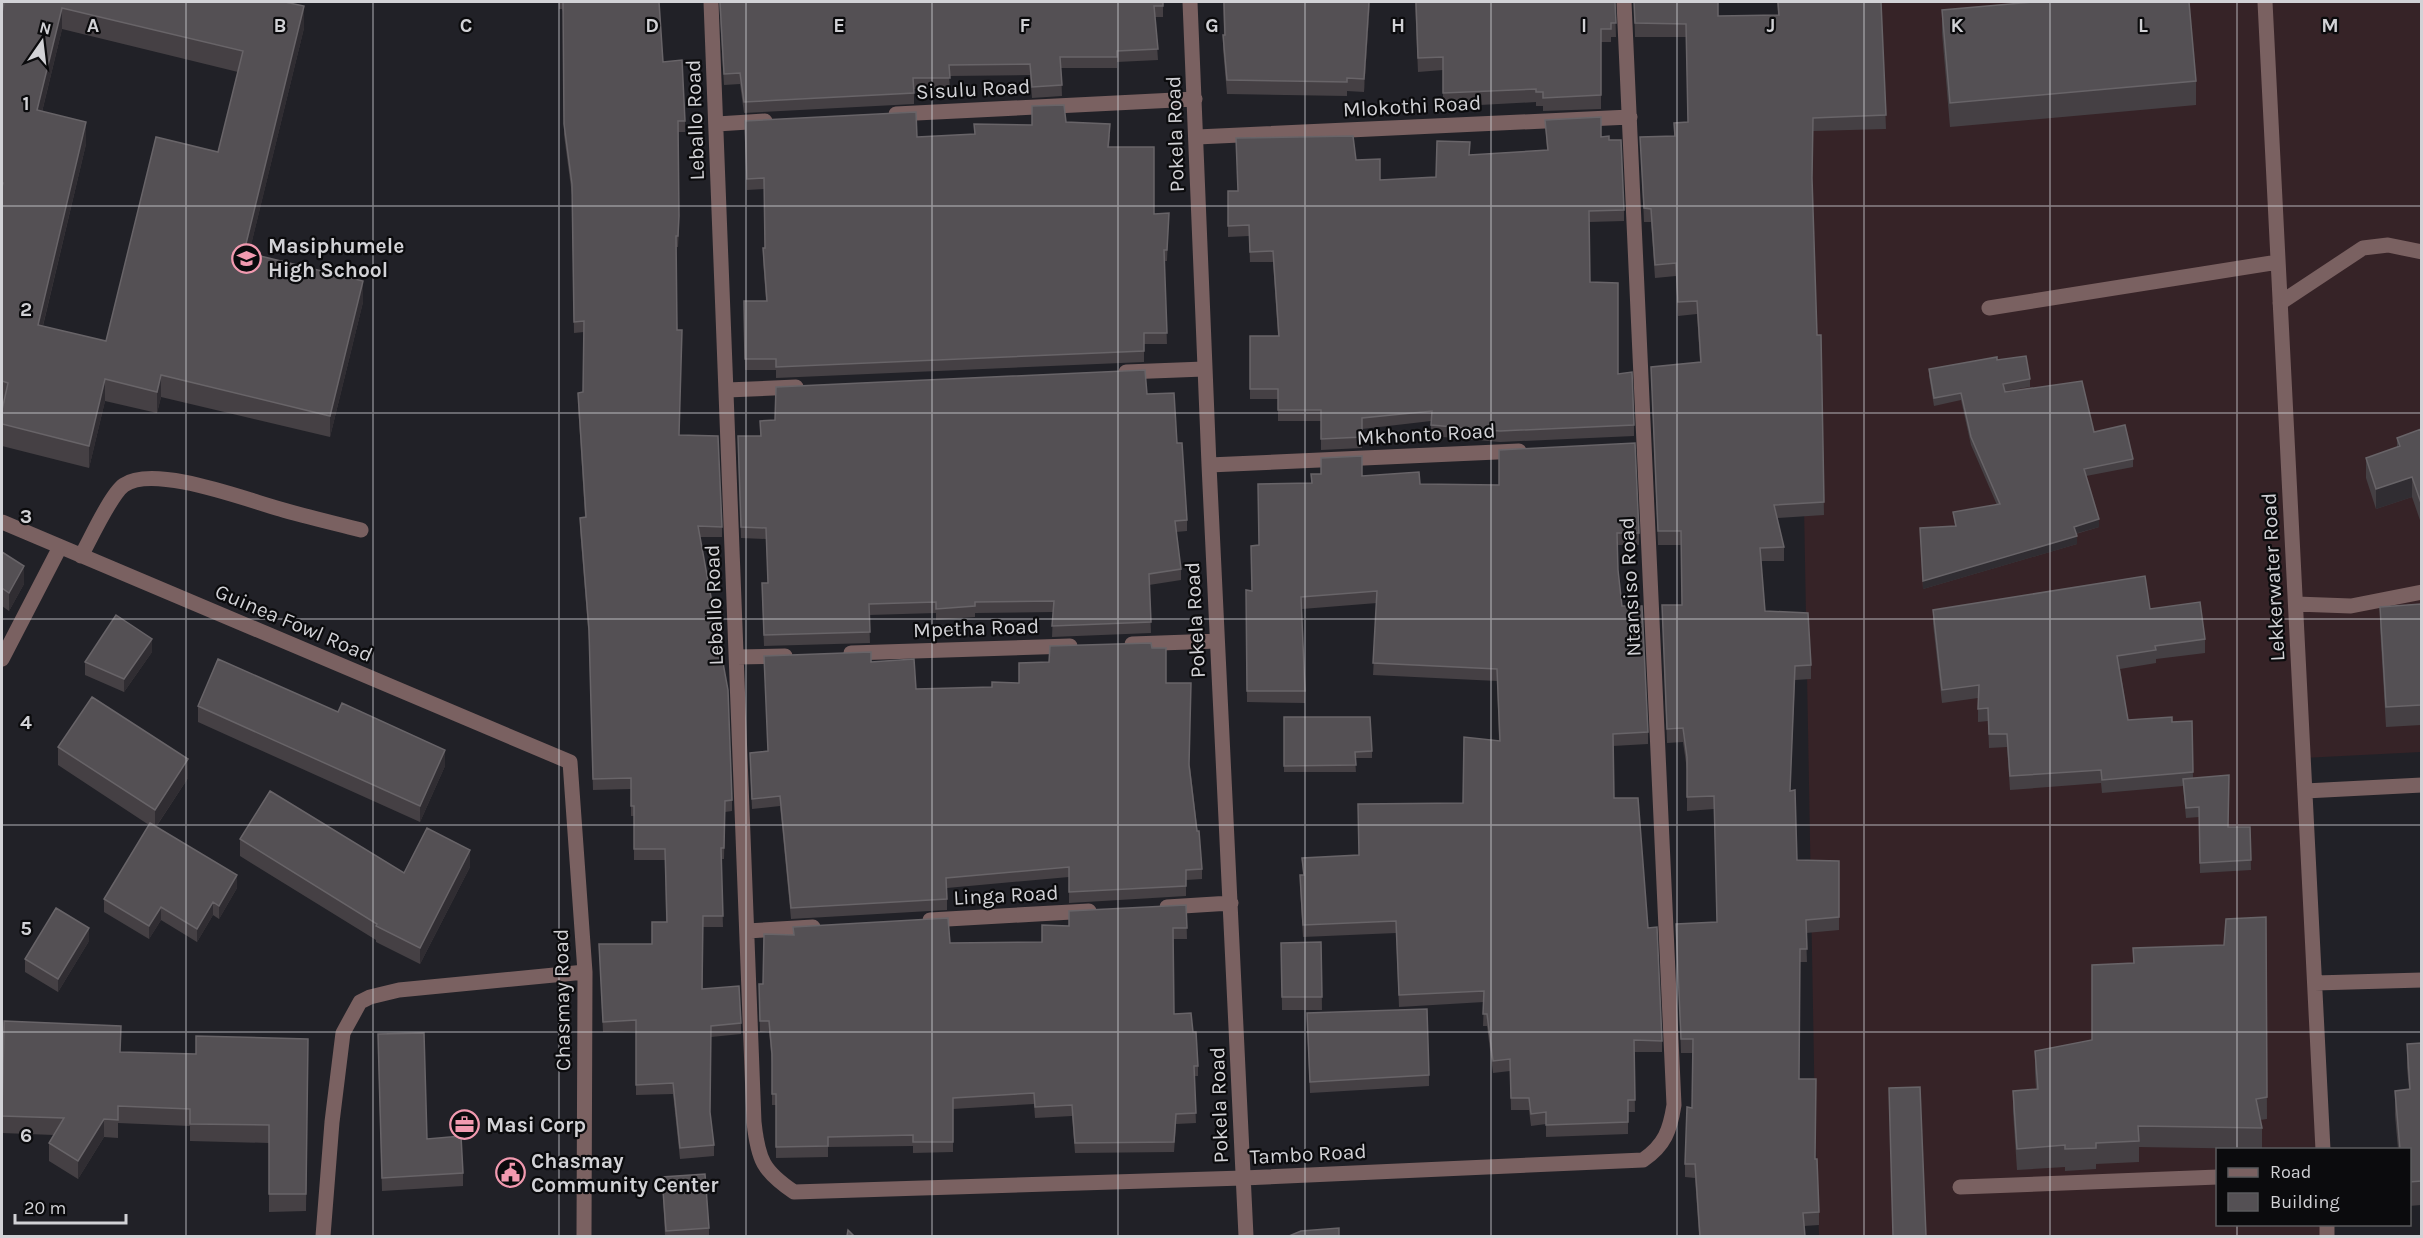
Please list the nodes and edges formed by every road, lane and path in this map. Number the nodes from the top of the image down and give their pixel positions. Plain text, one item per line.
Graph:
1 (711, 2) edge
2 (1190, 2) edge
3 (1624, 2) edge
4 (2265, 2) edge
5 (1195, 99) junction
6 (884, 115) edge
7 (1630, 117) junction
8 (776, 121) edge
9 (717, 124) junction
10 (1197, 137) junction
11 (2421, 252) edge
12 (2278, 262) junction
13 (2280, 303) junction
14 (1989, 308) dead end
15 (1204, 369) junction
16 (1109, 373) edge
17 (811, 386) edge
18 (727, 390) junction
19 (1539, 450) edge
20 (1209, 465) junction
21 (2, 522) edge
22 (361, 530) dead end
23 (60, 547) junction
24 (81, 556) junction
25 (2421, 592) edge
26 (2296, 604) junction
27 (1217, 641) junction
28 (1111, 644) edge
29 (1088, 645) edge
30 (830, 654) edge
31 (795, 655) edge
32 (737, 657) junction
33 (2, 659) edge
34 (570, 762) joint
35 (2421, 785) edge
36 (2305, 791) junction
37 (1231, 903) junction
38 (1149, 908) edge
39 (1101, 910) edge
40 (913, 921) edge
41 (830, 926) edge
42 (747, 931) junction
43 (585, 972) junction
44 (2421, 980) edge
45 (2314, 983) junction
46 (2323, 1148) edge
47 (1643, 1160) joint
48 (2216, 1177) edge
49 (1243, 1178) junction
50 (1960, 1187) dead end
51 (794, 1192) joint
52 (323, 1236) edge
53 (584, 1236) edge
54 (1246, 1236) edge

1 - 9 street, Leballo Road
2 - 5 street, Pokela Road
3 - 7 street, Ntansiso Road
4 - 12 street, Lekkerwater Road
5 - 6 street, Sisulu Road
5 - 10 street, Pokela Road
7 - 10 street, Mlokothi Road
7 - 47 street, Ntansiso Road
8 - 9 street
9 - 18 street, Leballo Road
10 - 15 street, Pokela Road
11 - 13 street
12 - 13 street, Lekkerwater Road
12 - 14 street
13 - 26 street, Lekkerwater Road
15 - 16 street
15 - 20 street, Pokela Road
17 - 18 street
18 - 32 street, Leballo Road
19 - 20 street, Mkhonto Road
20 - 27 street, Pokela Road
21 - 23 street, Guinea Fowl Road
22 - 24 street
23 - 24 street, Guinea Fowl Road
23 - 33 street
24 - 34 street, Guinea Fowl Road
25 - 26 street
26 - 36 street, Lekkerwater Road
27 - 28 street
27 - 37 street, Pokela Road
29 - 30 street, Mpetha Road
31 - 32 street
32 - 42 street, Leballo Road
34 - 43 street, Chasmay Road
35 - 36 street
36 - 45 street, Lekkerwater Road
37 - 38 street
37 - 49 street, Pokela Road
39 - 40 street, Linga Road
41 - 42 street
42 - 51 street, Leballo Road
43 - 52 street
43 - 53 street, Chasmay Road
44 - 45 street
45 - 46 street, Lekkerwater Road
47 - 49 street, Tambo Road
48 - 50 street
49 - 51 street, Tambo Road
49 - 54 street, Pokela Road

